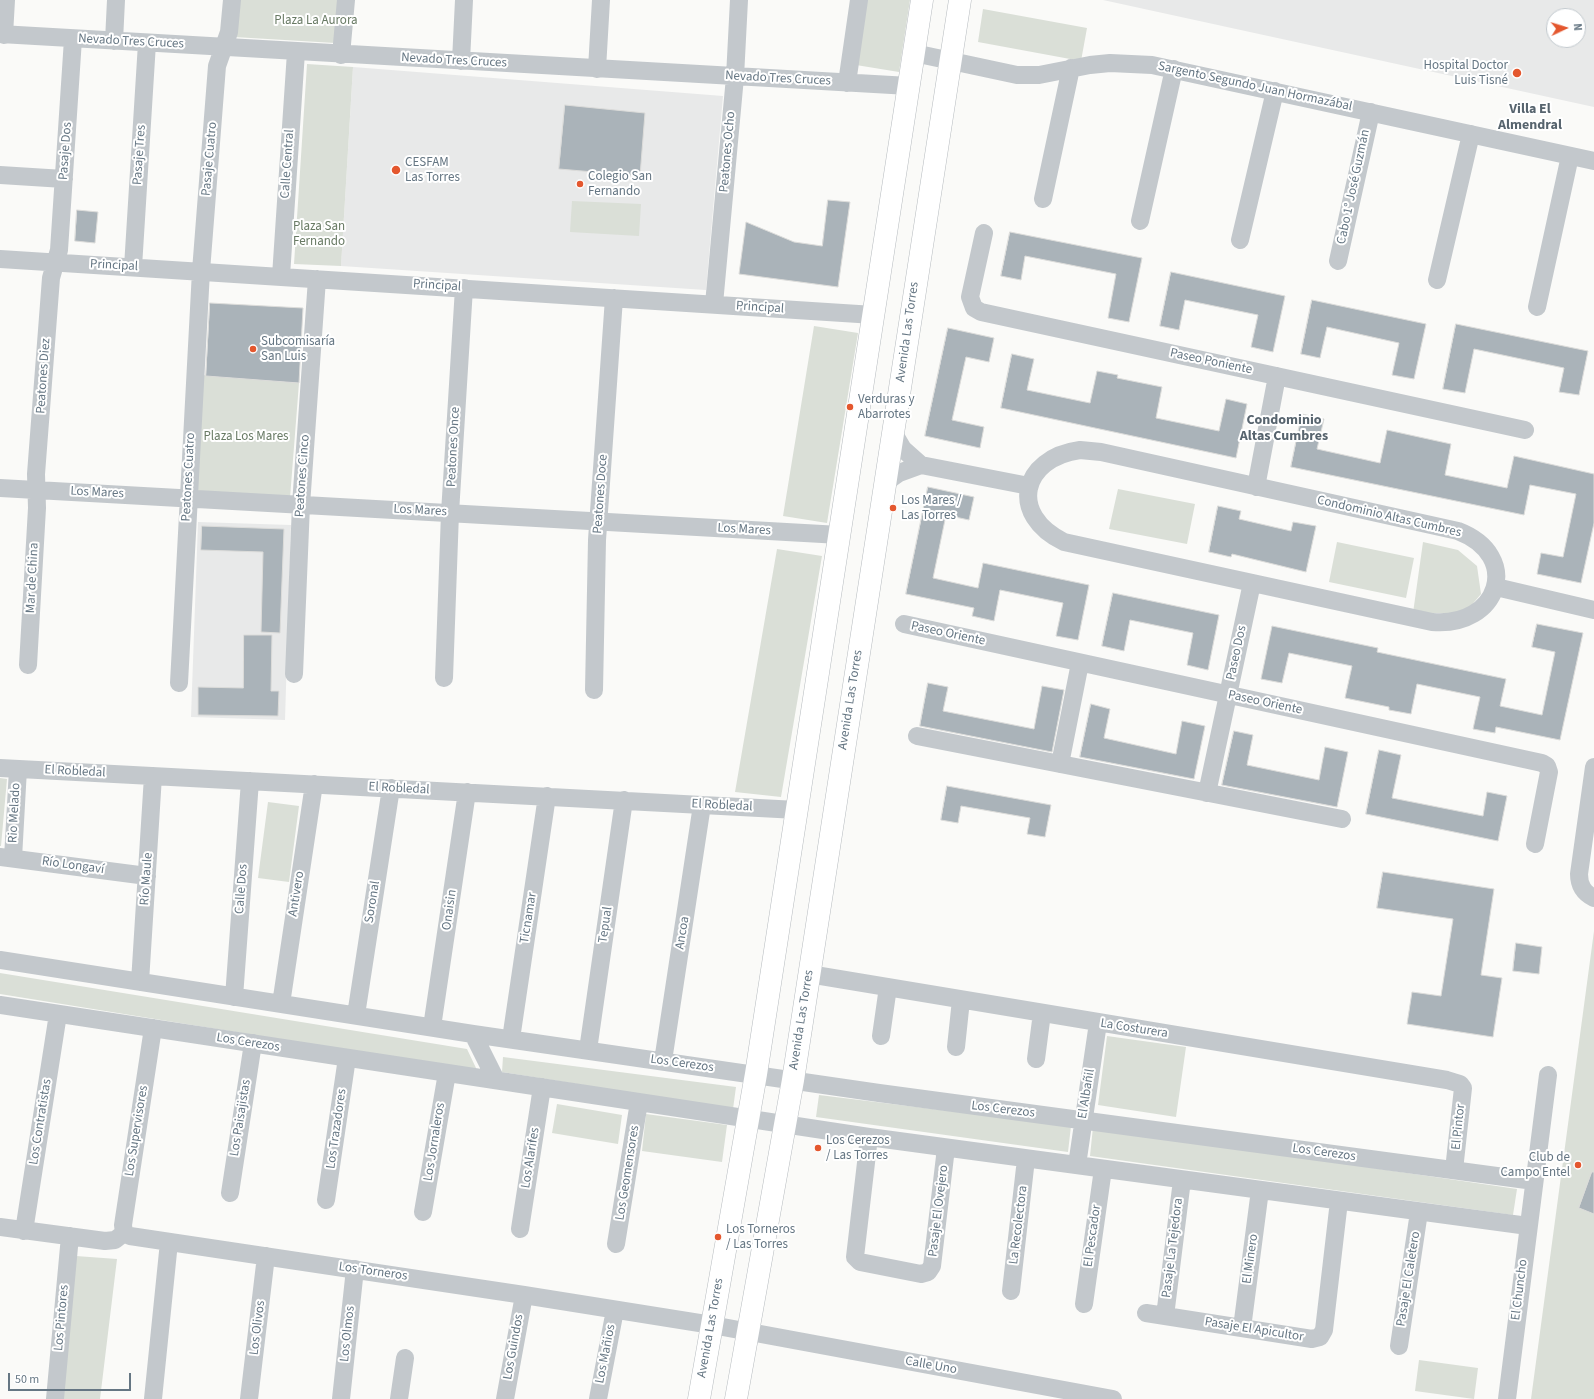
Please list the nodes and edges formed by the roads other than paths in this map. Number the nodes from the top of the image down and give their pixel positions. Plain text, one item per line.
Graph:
1 (6, 0) edge
2 (116, 0) edge
3 (232, 0) edge
4 (346, 0) edge
5 (464, 0) edge
6 (601, 0) edge
7 (739, 0) edge
8 (859, 0) edge
9 (922, 0) edge
10 (960, 0) edge
11 (2, 34) edge
12 (73, 39) junction
13 (114, 41) junction
14 (147, 43) junction
15 (223, 48) junction
16 (296, 52) junction
17 (914, 53) junction
18 (341, 54) junction
19 (461, 61) junction
20 (950, 61) junction
21 (1071, 68) junction
22 (596, 69) junction
23 (1174, 69) junction
24 (735, 77) junction
25 (847, 83) junction
26 (909, 86) junction
27 (1275, 91) junction
28 (1371, 112) junction
29 (1471, 134) junction
30 (1570, 156) junction
31 (1594, 161) edge
32 (0, 175) edge
33 (64, 179) junction
34 (1043, 199) dead end
35 (1140, 221) dead end
36 (984, 233) dead end
37 (1240, 240) dead end
38 (0, 259) edge
39 (1338, 261) dead end
40 (56, 262) junction
41 (133, 267) junction
42 (201, 271) junction
43 (281, 276) junction
44 (317, 279) junction
45 (1437, 280) dead end
46 (879, 283) junction
47 (464, 288) junction
48 (914, 288) junction
49 (614, 298) junction
50 (714, 304) junction
51 (1537, 307) dead end
52 (874, 315) junction
53 (1277, 376) junction
54 (1525, 430) dead end
55 (893, 432) junction
56 (921, 464) junction
57 (885, 483) junction
58 (1029, 486) junction
59 (1256, 487) junction
60 (0, 488) edge
61 (37, 490) junction
62 (188, 498) junction
63 (301, 505) junction
64 (450, 513) junction
65 (599, 521) junction
66 (840, 535) junction
67 (836, 564) junction
68 (871, 571) junction
69 (1252, 583) junction
70 (1496, 587) junction
71 (1594, 610) edge
72 (904, 624) dead end
73 (1080, 663) junction
74 (28, 665) dead end
75 (294, 674) dead end
76 (444, 678) dead end
77 (179, 683) dead end
78 (594, 690) dead end
79 (1228, 695) junction
80 (917, 736) dead end
81 (1060, 764) junction
82 (0, 768) edge
83 (18, 769) junction
84 (153, 776) junction
85 (1593, 778) edge
86 (250, 781) junction
87 (314, 784) junction
88 (391, 788) junction
89 (467, 792) junction
90 (1207, 793) junction
91 (547, 796) junction
92 (624, 800) junction
93 (702, 805) junction
94 (798, 810) junction
95 (1342, 819) dead end
96 (1535, 844) dead end
97 (6, 857) edge
98 (147, 876) junction
99 (1594, 898) edge
100 (0, 960) edge
101 (809, 974) junction
102 (140, 982) junction
103 (888, 987) junction
104 (234, 997) junction
105 (961, 1000) junction
106 (281, 1004) junction
107 (0, 1005) edge
108 (1042, 1013) junction
109 (58, 1014) junction
110 (356, 1015) junction
111 (1098, 1023) junction
112 (432, 1027) junction
113 (152, 1028) junction
114 (473, 1034) junction
115 (881, 1036) dead end
116 (511, 1039) junction
117 (253, 1043) junction
118 (956, 1047) dead end
119 (588, 1050) junction
120 (347, 1058) junction
121 (1036, 1059) dead end
122 (663, 1061) junction
123 (447, 1073) junction
124 (756, 1074) junction
125 (1548, 1075) dead end
126 (496, 1080) junction
127 (793, 1080) junction
128 (1460, 1084) joint
129 (542, 1087) junction
130 (639, 1102) junction
131 (749, 1118) junction
132 (1083, 1120) junction
133 (786, 1124) junction
134 (869, 1137) junction
135 (946, 1148) junction
136 (1026, 1158) junction
137 (1077, 1165) junction
138 (1103, 1169) junction
139 (1454, 1170) junction
140 (1182, 1180) junction
141 (1534, 1181) junction
142 (1260, 1190) junction
143 (230, 1192) dead end
144 (326, 1200) dead end
145 (1339, 1201) junction
146 (424, 1212) dead end
147 (1419, 1212) junction
148 (1528, 1226) junction
149 (0, 1227) edge
150 (520, 1229) dead end
151 (24, 1231) junction
152 (124, 1233) junction
153 (70, 1236) junction
154 (169, 1242) junction
155 (616, 1244) dead end
156 (266, 1256) junction
157 (355, 1269) junction
158 (1011, 1291) dead end
159 (524, 1295) junction
160 (1084, 1304) dead end
161 (615, 1310) junction
162 (1146, 1313) dead end
163 (1165, 1316) junction
164 (712, 1325) junction
165 (1242, 1328) junction
166 (748, 1332) junction
167 (1399, 1346) dead end
168 (404, 1358) dead end
169 (55, 1399) edge
170 (153, 1399) edge
171 (249, 1399) edge
172 (341, 1399) edge
173 (399, 1399) edge
174 (505, 1399) edge
175 (598, 1399) edge
176 (698, 1399) edge
177 (736, 1399) edge
178 (1113, 1399) edge
179 (1507, 1399) edge

1 - 11 street
2 - 13 street
3 - 15 street
4 - 18 street
5 - 19 street
6 - 22 street
7 - 24 street, Peatones Ocho
8 - 25 street
9 - 17 main road, Avenida Las Torres
10 - 20 main road, Avenida Las Torres
11 - 12 street, Nevado Tres Cruces
12 - 13 street, Nevado Tres Cruces
12 - 33 street, Pasaje Dos
13 - 14 street, Nevado Tres Cruces
14 - 15 street, Nevado Tres Cruces
14 - 41 street, Pasaje Tres
15 - 16 street, Nevado Tres Cruces
15 - 42 street, Pasaje Cuatro
16 - 18 street, Nevado Tres Cruces
16 - 43 street, Calle Central
17 - 20 street, Sargento Segundo Juan Hormazábal
17 - 26 main road, Avenida Las Torres
18 - 19 street, Nevado Tres Cruces
19 - 22 street, Nevado Tres Cruces
20 - 21 street, Sargento Segundo Juan Hormazábal
20 - 48 main road, Avenida Las Torres
21 - 23 street, Sargento Segundo Juan Hormazábal
21 - 34 street
22 - 24 street, Nevado Tres Cruces
23 - 27 street, Sargento Segundo Juan Hormazábal
23 - 35 street
24 - 25 street, Nevado Tres Cruces
24 - 50 street, Peatones Ocho
25 - 26 street, Nevado Tres Cruces
26 - 46 main road, Avenida Las Torres
27 - 28 street, Sargento Segundo Juan Hormazábal
27 - 37 street
28 - 29 street, Sargento Segundo Juan Hormazábal
28 - 39 street, Cabo 1° José Guzmán
29 - 30 street, Sargento Segundo Juan Hormazábal
29 - 45 street
30 - 31 street, Sargento Segundo Juan Hormazábal
30 - 51 street
32 - 33 street
33 - 40 street, Pasaje Dos
36 - 53 street, Paseo Poniente
38 - 40 street, Principal
40 - 41 street, Principal
40 - 61 street, Peatones Diez
41 - 42 street, Principal
42 - 43 street, Principal
42 - 62 street, Peatones Cuatro
43 - 44 street, Principal
44 - 47 street, Principal
44 - 63 street, Peatones Cinco
46 - 48 main road
46 - 52 main road, Avenida Las Torres
47 - 49 street, Principal
47 - 64 street, Peatones Once
48 - 55 main road, Avenida Las Torres
49 - 50 street, Principal
49 - 65 street, Peatones Doce
50 - 52 street, Principal
52 - 66 main road, Avenida Las Torres
53 - 54 street, Paseo Poniente
53 - 59 street
55 - 56 street
55 - 57 main road, Avenida Las Torres
56 - 57 street
56 - 58 street
57 - 68 main road, Avenida Las Torres
58 - 59 street, Condominio Altas Cumbres
58 - 69 street
59 - 70 street, Condominio Altas Cumbres
60 - 61 street, Los Mares
61 - 62 street, Los Mares
61 - 74 street, Mar de China
62 - 63 street, Los Mares
62 - 77 street, Peatones Cuatro
63 - 64 street, Los Mares
63 - 75 street, Peatones Cinco
64 - 65 street, Los Mares
64 - 76 street, Peatones Once
65 - 66 street, Los Mares
65 - 78 street, Peatones Doce
66 - 67 main road, Avenida Las Torres
67 - 68 main road
67 - 94 main road, Avenida Las Torres
68 - 101 main road, Avenida Las Torres
69 - 70 street
69 - 79 street, Paseo Dos
70 - 71 street
72 - 73 street, Paseo Oriente
73 - 79 street, Paseo Oriente
73 - 81 street
79 - 90 street, Paseo Dos
79 - 96 street, Paseo Oriente
80 - 81 street
81 - 90 street
82 - 83 street, El Robledal
83 - 84 street, El Robledal
83 - 97 street, Rio Melado
84 - 86 street, El Robledal
84 - 98 street, Río Maule
85 - 99 street
86 - 87 street, El Robledal
86 - 104 street, Calle Dos
87 - 88 street, El Robledal
87 - 106 street, Antivero
88 - 89 street, El Robledal
88 - 110 street, Soronal
89 - 91 street, El Robledal
89 - 112 street, Onaisin
90 - 95 street
91 - 92 street, El Robledal
91 - 116 street, Ticnamar
92 - 93 street, El Robledal
92 - 119 street, Tepual
93 - 94 street, El Robledal
93 - 122 street, Ancoa
94 - 124 main road, Avenida Las Torres
97 - 98 street, Río Longaví
98 - 102 street, Río Maule
100 - 102 street, Los Cerezos
101 - 103 street, La Costurera
101 - 127 main road, Avenida Las Torres
102 - 104 street, Los Cerezos
103 - 105 street, La Costurera
103 - 115 street
104 - 106 street, Los Cerezos
105 - 108 street, La Costurera
105 - 118 street
106 - 110 street, Los Cerezos
107 - 109 street, Los Cerezos
108 - 111 street, La Costurera
108 - 121 street
109 - 113 street, Los Cerezos
109 - 151 street, Los Contratistas
110 - 112 street, Los Cerezos
111 - 128 street, La Costurera
111 - 132 street, El Albañil
112 - 114 street, Los Cerezos
113 - 117 street, Los Cerezos
113 - 152 street, Los Supervisores
114 - 116 street, Los Cerezos
114 - 126 street
116 - 119 street, Los Cerezos
117 - 120 street, Los Cerezos
117 - 143 street, Los Paisajistas
119 - 122 street, Los Cerezos
120 - 123 street, Los Cerezos
120 - 144 street, Los Trazadores
122 - 124 street, Los Cerezos
123 - 126 street, Los Cerezos
123 - 146 street, Los Jornaleros
124 - 127 street, Los Cerezos
124 - 131 main road, Avenida Las Torres
125 - 141 street, El Chuncho
126 - 129 street, Los Cerezos
127 - 132 street, Los Cerezos
127 - 133 main road, Avenida Las Torres
128 - 139 street, El Pintor
129 - 130 street, Los Cerezos
129 - 150 street, Los Alarifes
130 - 131 street, Los Cerezos
130 - 155 street, Los Geomensores
131 - 133 street, Los Cerezos
131 - 164 main road, Avenida Las Torres
132 - 137 street, El Albañil
132 - 139 street, Los Cerezos
133 - 134 street, Los Cerezos
133 - 166 main road, Avenida Las Torres
134 - 135 street, Los Cerezos
134 - 135 street, Pasaje El Ovejero
135 - 136 street, Los Cerezos
136 - 137 street, Los Cerezos
136 - 158 street, La Recolectora
137 - 138 street, Los Cerezos
138 - 140 street, Los Cerezos
138 - 160 street, El Pescador
139 - 141 street, Los Cerezos
140 - 142 street, Los Cerezos
140 - 163 street, Pasaje La Tejedora
141 - 148 street, El Chuncho
142 - 145 street, Los Cerezos
142 - 165 street, El Minero
145 - 147 street, Los Cerezos
145 - 165 street, Pasaje El Apicultor
147 - 148 street, Los Cerezos
147 - 167 street, Pasaje El Caletero
148 - 179 street, El Chuncho
149 - 151 street
151 - 153 street
152 - 153 street
152 - 154 street, Los Torneros
153 - 169 street, Los Pintores
154 - 156 street, Los Torneros
154 - 170 street
156 - 157 street, Los Torneros
156 - 171 street, Los Olivos
157 - 159 street, Los Torneros
157 - 172 street, Los Olmos
159 - 161 street, Los Torneros
159 - 174 street, Los Guindos
161 - 164 street, Los Torneros
161 - 175 street, Los Mañios
162 - 163 street, Pasaje El Apicultor
163 - 165 street, Pasaje El Apicultor
164 - 166 street, Los Torneros
164 - 176 main road, Avenida Las Torres
166 - 177 main road, Avenida Las Torres
166 - 178 street, Calle Uno
168 - 173 street

